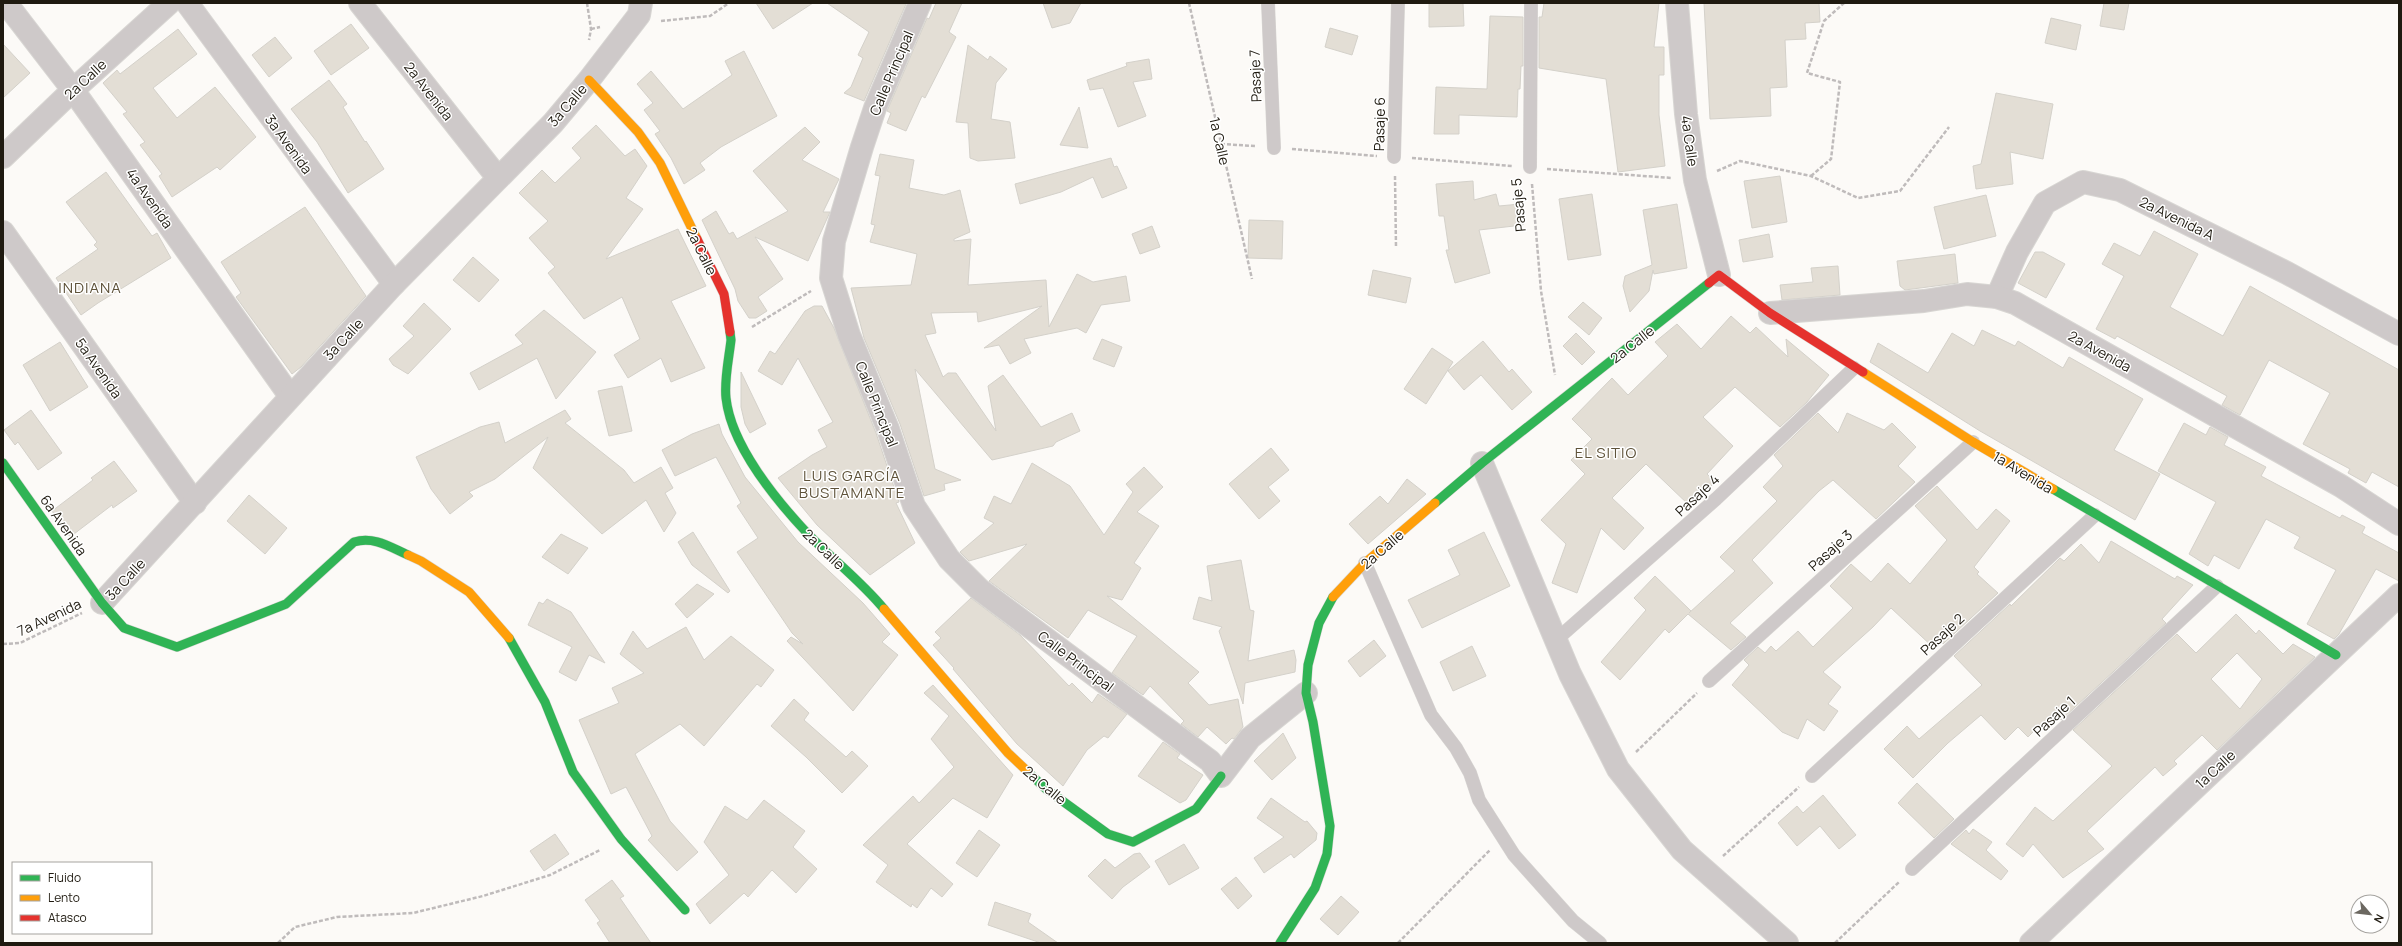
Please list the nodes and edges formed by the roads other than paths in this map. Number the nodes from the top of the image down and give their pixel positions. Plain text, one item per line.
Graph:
1 (6, 3) edge
2 (169, 3) edge
3 (187, 3) edge
4 (360, 3) edge
5 (641, 3) edge
6 (920, 3) edge
7 (1268, 3) edge
8 (1398, 3) edge
9 (1531, 3) edge
10 (1677, 3) edge
11 (589, 80) junction
12 (73, 90) junction
13 (1274, 148) road end
14 (3, 157) edge
15 (1394, 157) road end
16 (1530, 167) road end
17 (498, 178) junction
18 (3, 232) edge
19 (1719, 276) junction
20 (394, 284) junction
21 (1997, 297) junction
22 (1770, 314) junction
23 (2399, 334) edge
24 (1854, 368) junction
25 (290, 396) junction
26 (1973, 442) junction
27 (3, 463) edge
28 (1482, 463) junction
29 (195, 503) junction
30 (2095, 515) junction
31 (2399, 524) edge
32 (1365, 563) junction
33 (2217, 586) junction
34 (2399, 595) edge
35 (102, 603) junction
36 (1556, 640) junction
37 (2336, 655) junction
38 (1709, 681) road end
39 (1306, 693) junction
40 (1221, 776) junction
41 (1812, 776) road end
42 (1912, 869) road end
43 (685, 910) dead end
44 (1280, 943) edge
45 (1600, 943) edge
46 (1787, 943) edge
47 (2031, 943) edge

1 - 12 street, 4a Avenida
2 - 12 street, 2a Calle
3 - 20 street, 3a Avenida
4 - 17 street, 2a Avenida
5 - 11 street
6 - 40 street, Calle Principal
7 - 13 lane, Pasaje 7
8 - 15 lane, Pasaje 6
9 - 16 lane, Pasaje 5
10 - 19 street, 4a Calle
11 - 17 street, 3a Calle
11 - 40 street, 2a Calle
12 - 14 street, 2a Calle
12 - 25 street, 4a Avenida
17 - 20 street, 3a Calle
18 - 29 street, 5a Avenida
19 - 22 street, 1a Avenida
19 - 28 street, 2a Calle
20 - 25 street, 3a Calle
21 - 22 street, 2a Avenida
21 - 23 street, 2a Avenida A
21 - 31 street, 2a Avenida
22 - 24 street, 1a Avenida
24 - 26 street, 1a Avenida
24 - 36 lane, Pasaje 4
25 - 29 street, 3a Calle
26 - 30 street, 1a Avenida
26 - 38 lane, Pasaje 3
27 - 35 street, 6a Avenida
28 - 32 street, 2a Calle
28 - 36 street
29 - 35 street, 3a Calle
30 - 33 street, 1a Avenida
30 - 41 lane, Pasaje 2
32 - 39 street, 2a Calle
32 - 45 lane
33 - 37 street, 1a Avenida
33 - 42 lane, Pasaje 1
34 - 37 street, 1a Calle
35 - 43 street, 6a Avenida
36 - 46 street
37 - 47 street, 1a Calle
39 - 40 street
39 - 44 street, 2a Calle

